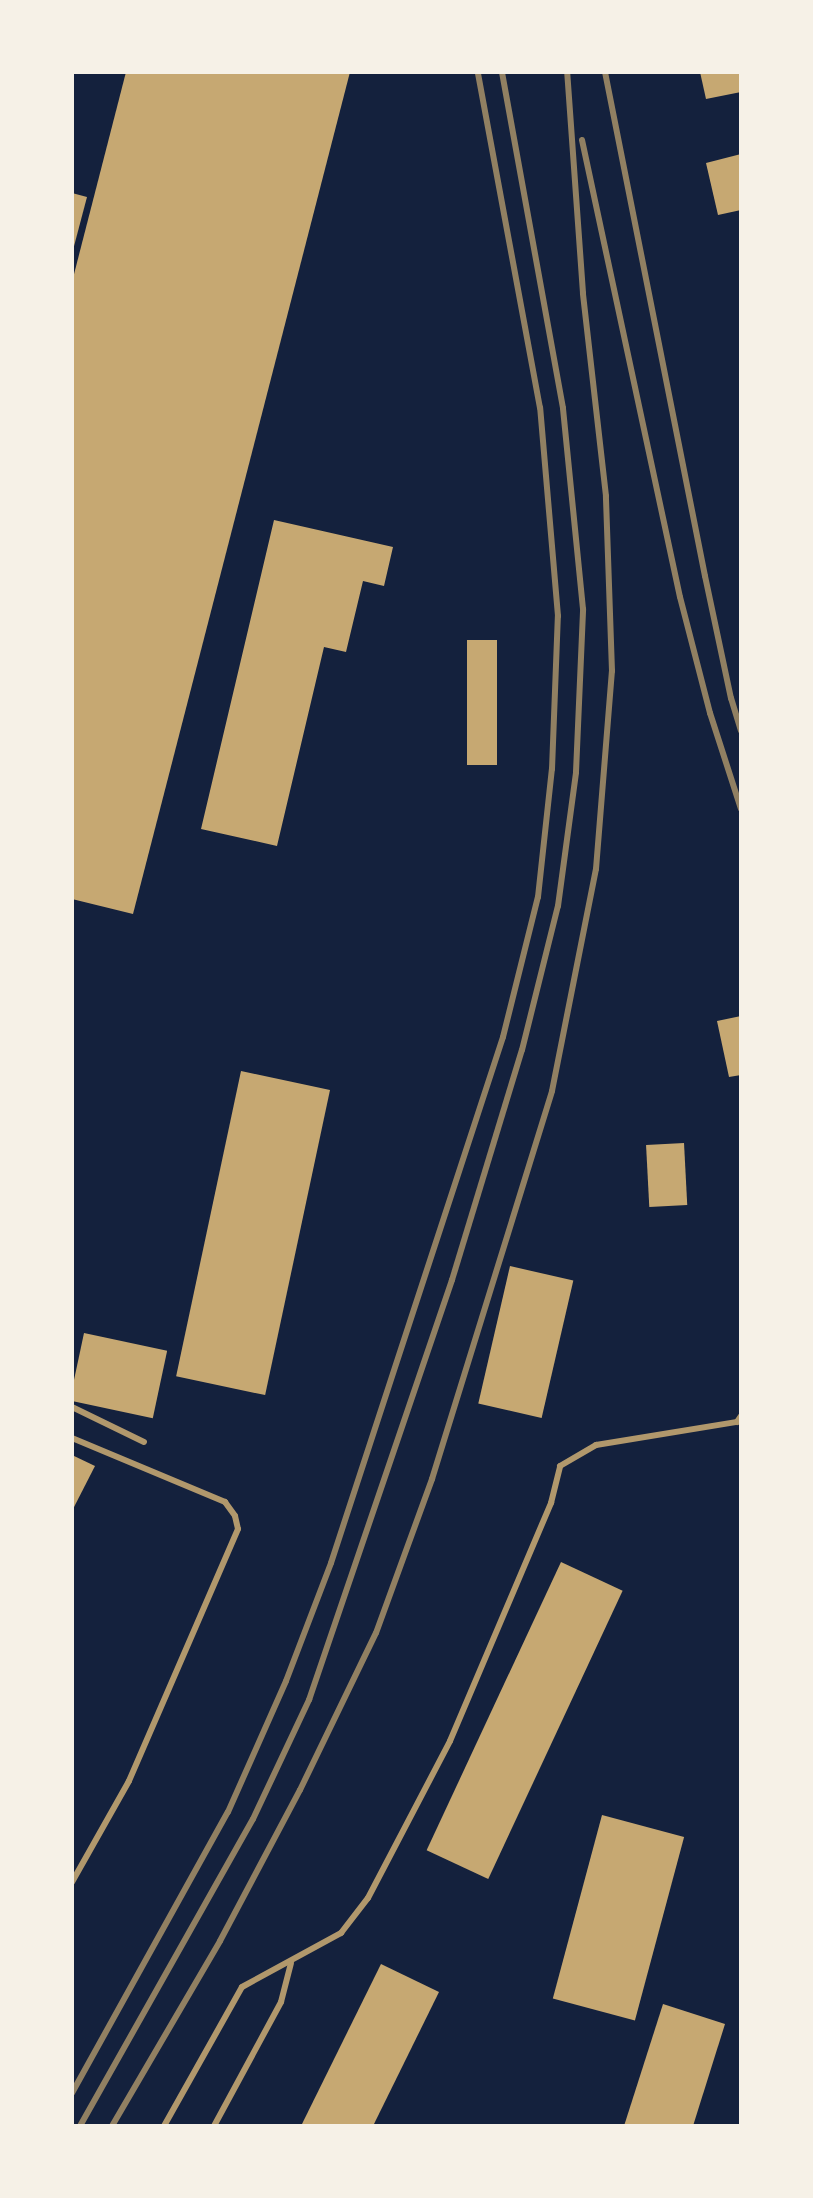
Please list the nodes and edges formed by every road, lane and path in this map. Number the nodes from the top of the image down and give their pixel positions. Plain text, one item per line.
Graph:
1 (72, 1407) edge
2 (741, 1416) edge
3 (72, 1438) edge
4 (144, 1442) dead end
5 (72, 1882) edge
6 (291, 1963) junction
7 (164, 2126) edge
8 (214, 2126) edge

1 - 4 lane
2 - 6 lane
3 - 5 lane
6 - 7 lane
6 - 8 lane

